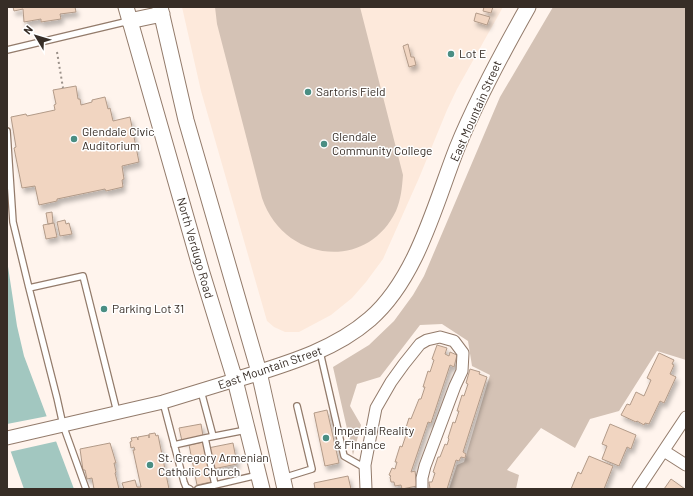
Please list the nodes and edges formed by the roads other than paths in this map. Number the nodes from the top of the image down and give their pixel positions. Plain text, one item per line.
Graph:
1 (528, 7) edge
2 (161, 11) edge
3 (128, 14) edge
4 (7, 50) edge
5 (7, 131) edge
6 (29, 288) junction
7 (320, 351) junction
8 (259, 372) junction
9 (236, 380) junction
10 (201, 391) junction
11 (163, 402) junction
12 (297, 406) dead end
13 (117, 412) junction
14 (686, 417) edge
15 (59, 426) junction
16 (248, 429) junction
17 (213, 436) junction
18 (7, 438) edge
19 (205, 438) junction
20 (174, 444) junction
21 (664, 451) junction
22 (686, 465) edge
23 (365, 468) junction
24 (261, 482) edge
25 (283, 483) edge
26 (215, 485) junction
27 (188, 488) edge
28 (86, 489) edge
29 (198, 489) edge
30 (366, 489) edge
31 (422, 489) edge
32 (638, 489) edge

1 - 7 main road, East Mountain Street
2 - 3 main road
2 - 8 main road
3 - 4 lane
3 - 9 main road, North Verdugo Road
5 - 6 lane
6 - 13 lane
6 - 15 lane
7 - 8 main road, East Mountain Street
7 - 23 lane
8 - 9 main road, East Mountain Street
8 - 25 main road
9 - 10 street, East Mountain Street
9 - 16 main road, North Verdugo Road
10 - 11 street, East Mountain Street
10 - 17 lane
11 - 13 street, East Mountain Street
11 - 20 lane
12 - 25 lane
13 - 15 street, East Mountain Street
14 - 21 street
15 - 18 street, East Mountain Street
15 - 28 lane
16 - 17 lane
16 - 24 main road, North Verdugo Road
17 - 19 lane
19 - 20 lane
19 - 26 lane
20 - 27 lane
21 - 22 street
21 - 32 street
23 - 30 street
23 - 31 street
24 - 26 lane
26 - 29 lane

